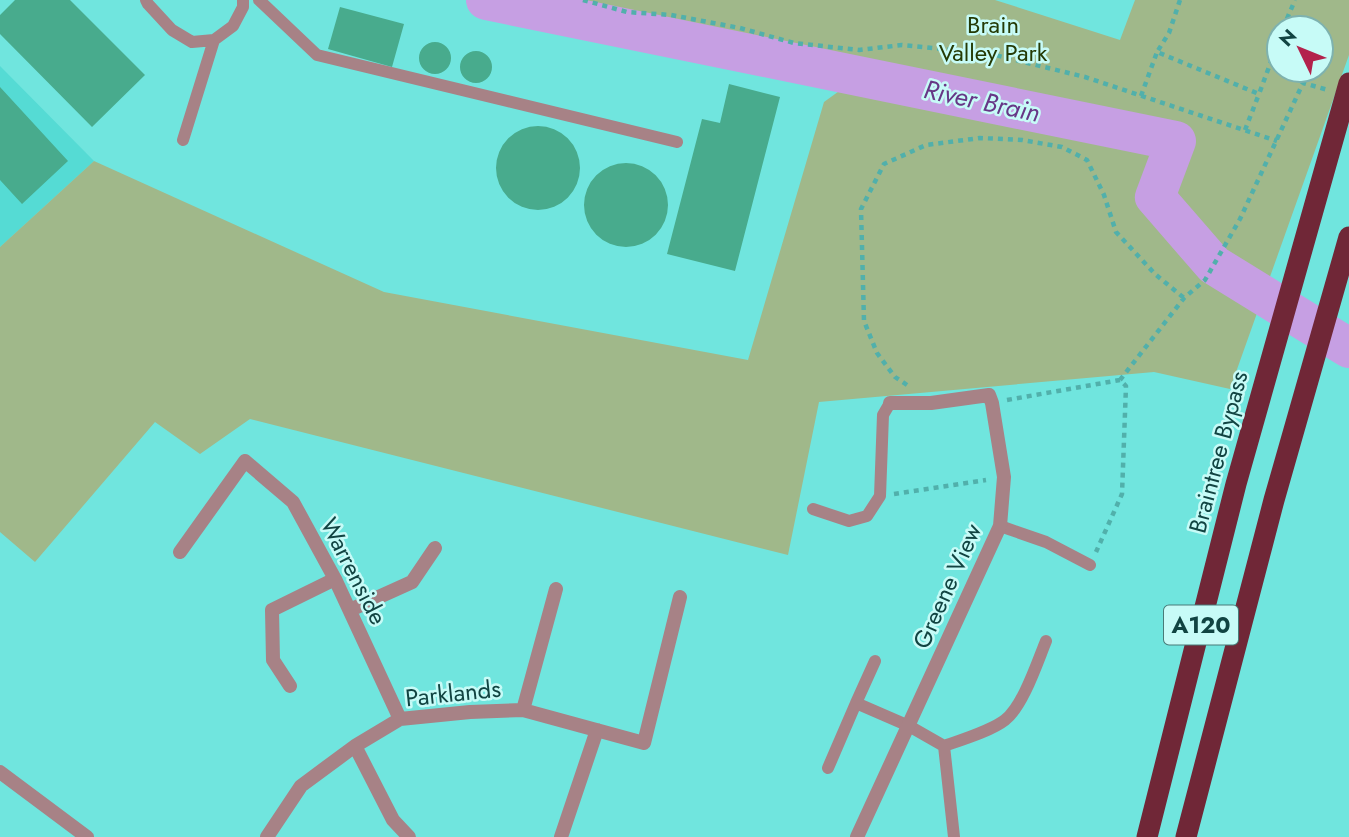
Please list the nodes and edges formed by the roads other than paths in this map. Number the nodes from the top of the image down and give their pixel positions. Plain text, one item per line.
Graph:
1 (146, 0) edge
2 (243, 0) edge
3 (259, 0) edge
4 (214, 40) junction
5 (1347, 89) edge
6 (183, 140) dead end
7 (677, 142) dead end
8 (1349, 237) edge
9 (890, 403) joint
10 (813, 509) dead end
11 (1000, 526) junction
12 (435, 548) dead end
13 (180, 552) dead end
14 (1090, 565) road end
15 (335, 579) junction
16 (556, 589) dead end
17 (680, 597) dead end
18 (350, 610) junction
19 (1046, 641) dead end
20 (875, 662) dead end
21 (290, 686) dead end
22 (856, 703) junction
23 (523, 710) junction
24 (400, 719) junction
25 (909, 726) junction
26 (597, 730) junction
27 (355, 746) junction
28 (944, 746) junction
29 (828, 768) dead end
30 (0, 772) edge
31 (87, 837) edge
32 (267, 837) edge
33 (409, 837) edge
34 (561, 837) edge
35 (858, 837) edge
36 (954, 837) edge
37 (1147, 837) edge
38 (1186, 837) edge

1 - 4 lane
2 - 4 lane
3 - 7 lane
4 - 6 lane
5 - 37 highway, Braintree Bypass / A120
8 - 38 highway, A120
9 - 10 lane
9 - 11 street, Greene View
11 - 14 lane
11 - 25 street, Greene View
12 - 18 street
13 - 15 street, Warrenside
15 - 18 street, Warrenside
15 - 21 street
16 - 23 street
17 - 26 street, Parklands
18 - 24 street, Warrenside
19 - 28 lane
20 - 22 lane
22 - 25 lane
22 - 29 lane
23 - 24 street, Parklands
23 - 26 street, Parklands
24 - 27 street, Parklands
25 - 28 lane
25 - 35 street, Greene View
26 - 34 street
27 - 32 street, Parklands
27 - 33 street
28 - 36 lane
30 - 31 street

